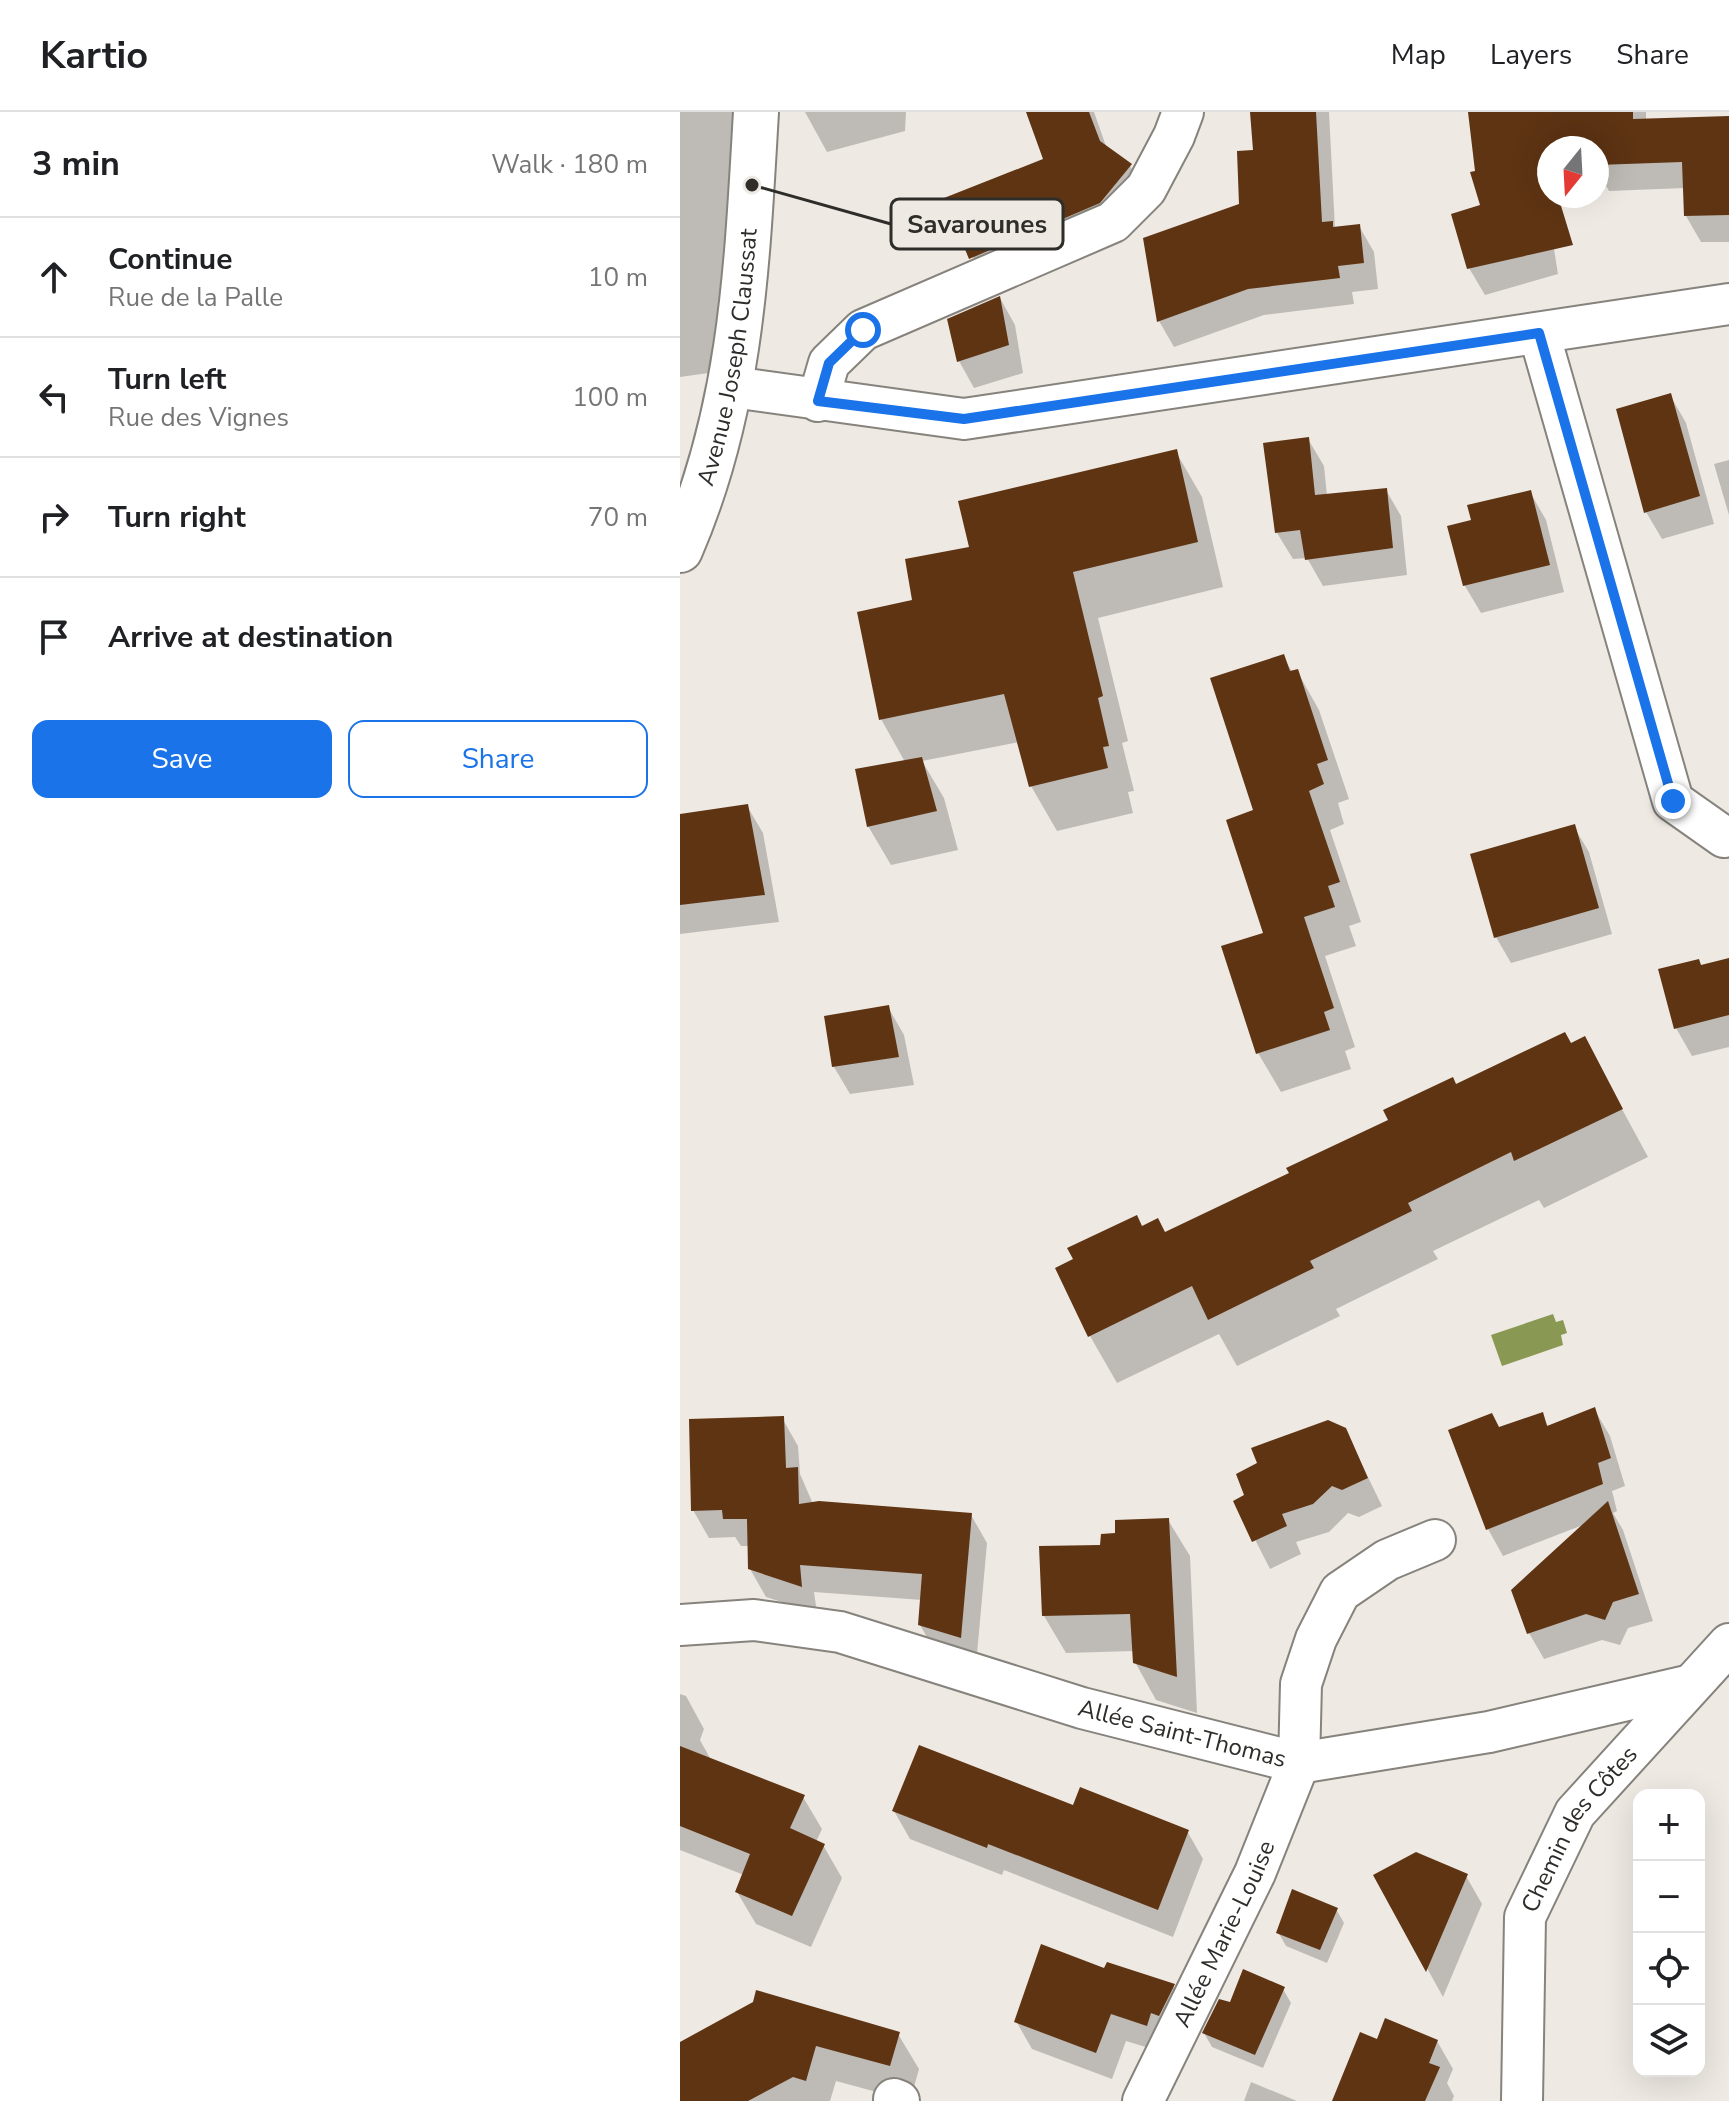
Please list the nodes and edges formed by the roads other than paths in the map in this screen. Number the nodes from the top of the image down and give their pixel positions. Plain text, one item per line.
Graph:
1 (756, 112) edge
2 (1183, 112) edge
3 (1729, 304) edge
4 (1539, 333) junction
5 (732, 387) junction
6 (818, 401) junction
7 (680, 550) edge
8 (1724, 837) dead end
9 (1435, 1540) dead end
10 (680, 1625) edge
11 (1729, 1644) edge
12 (1687, 1686) junction
13 (1299, 1763) junction
14 (1143, 2101) edge
15 (1522, 2101) edge

1 - 5 main road, Avenue Joseph Claussat
2 - 6 street
3 - 4 street
4 - 6 street
4 - 8 street
5 - 6 street
5 - 7 main road, Avenue Joseph Claussat
9 - 13 street
10 - 13 street, Allée Saint-Thomas
11 - 12 street, Chemin des Côtes
12 - 13 street, Allée Saint-Thomas
12 - 15 street, Chemin des Côtes
13 - 14 street, Allée Marie-Louise

